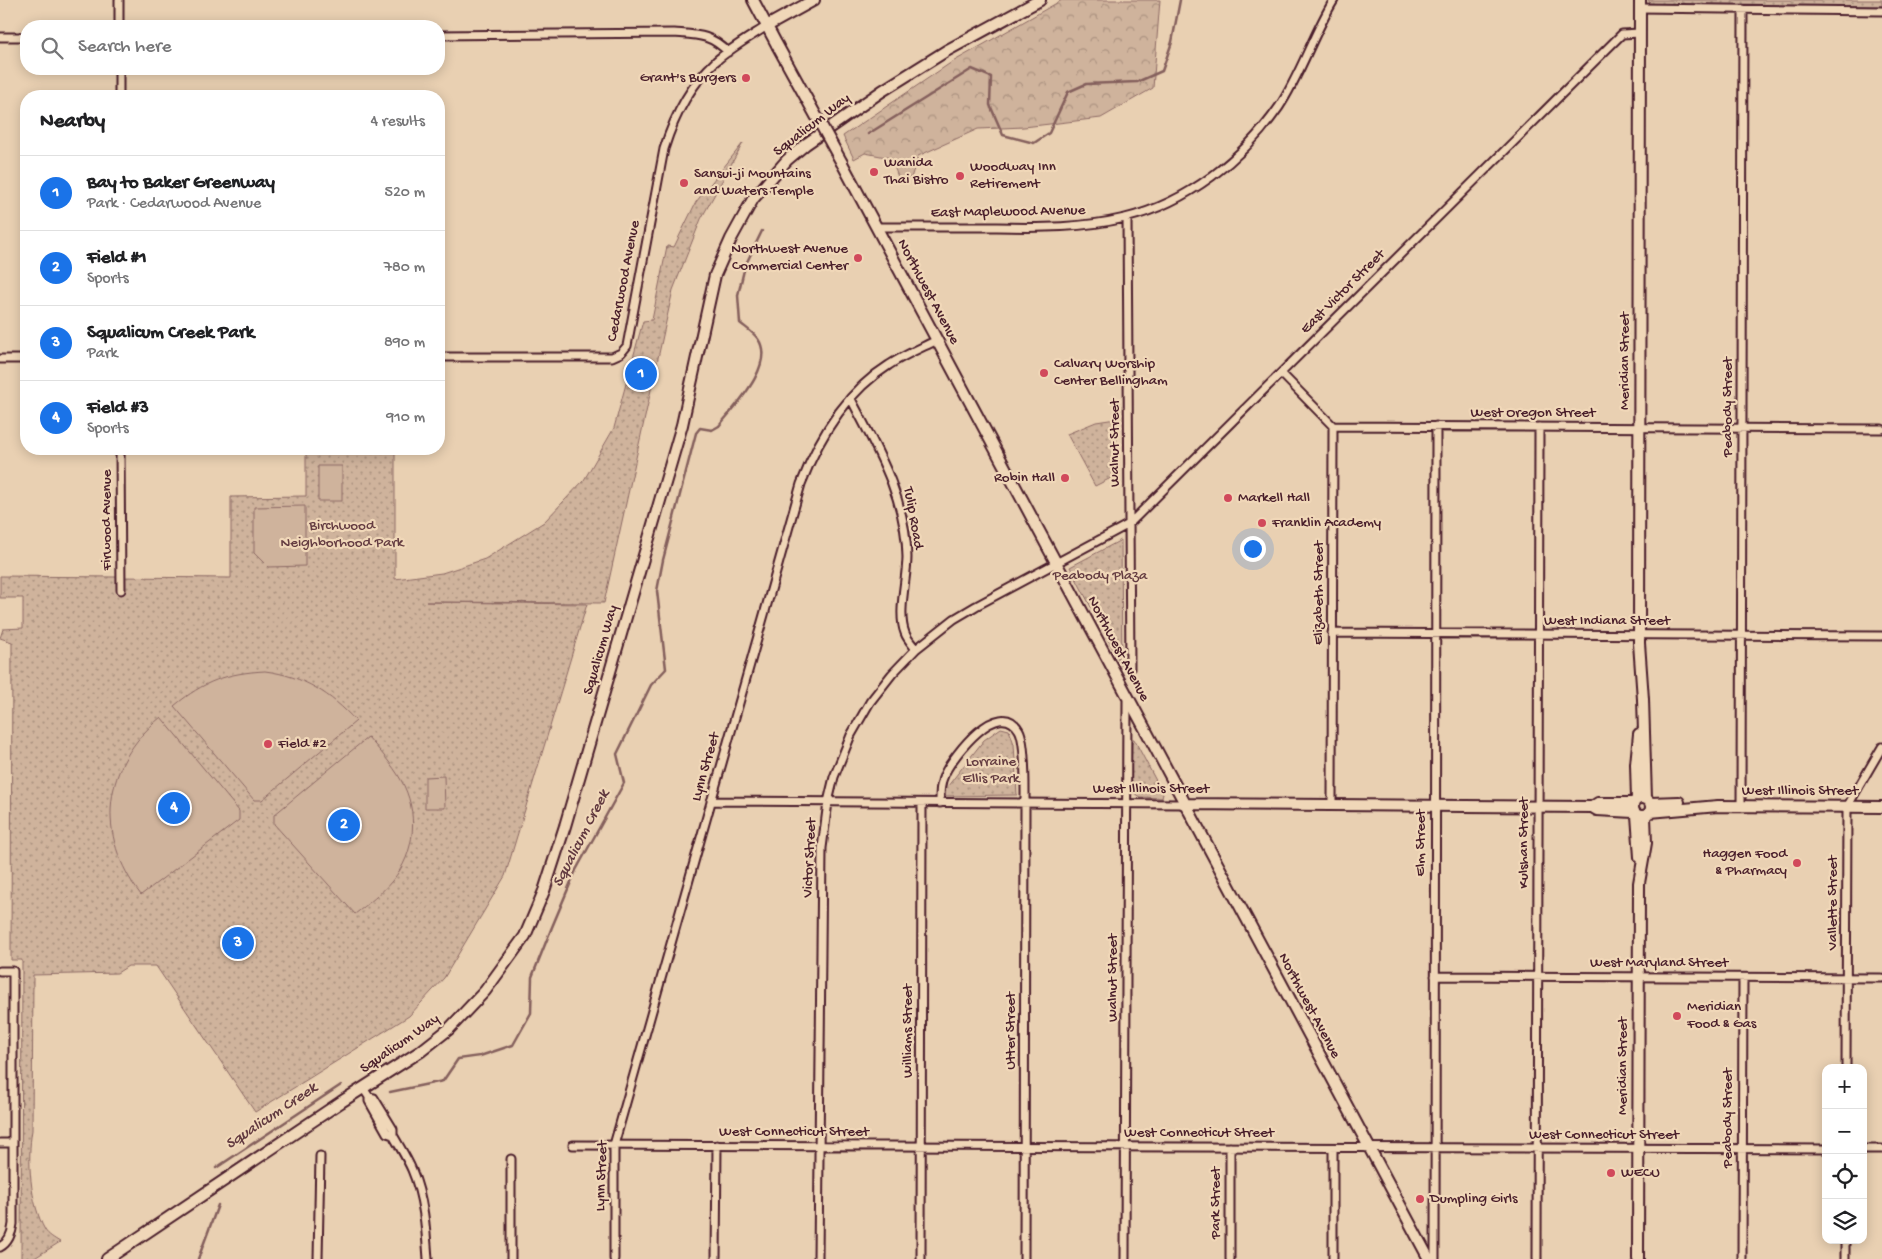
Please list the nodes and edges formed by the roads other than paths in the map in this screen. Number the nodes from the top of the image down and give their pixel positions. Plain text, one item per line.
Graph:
1 (118, 0) edge
2 (753, 0) edge
3 (814, 0) edge
4 (1040, 0) edge
5 (1334, 0) edge
6 (1640, 4) edge
7 (1743, 9) junction
8 (1882, 11) edge
9 (119, 20) edge
10 (767, 26) junction
11 (1640, 33) junction
12 (445, 34) edge
13 (0, 37) edge
14 (20, 37) edge
15 (728, 52) junction
16 (119, 75) edge
17 (119, 90) edge
18 (1127, 218) junction
19 (876, 228) junction
20 (937, 340) junction
21 (445, 357) edge
22 (0, 359) edge
23 (20, 359) edge
24 (1281, 373) junction
25 (850, 399) junction
26 (1333, 426) junction
27 (1436, 426) junction
28 (1539, 427) junction
29 (1640, 427) junction
30 (1742, 428) junction
31 (1882, 428) edge
32 (120, 455) edge
33 (1129, 524) junction
34 (1056, 563) junction
35 (121, 590) dead end
36 (1332, 634) junction
37 (1435, 634) junction
38 (1538, 635) junction
39 (1639, 635) junction
40 (1742, 636) junction
41 (1882, 636) edge
42 (916, 649) junction
43 (1130, 669) dead end
44 (1128, 697) junction
45 (1882, 747) edge
46 (711, 802) junction
47 (828, 802) junction
48 (922, 803) junction
49 (940, 803) junction
50 (1025, 803) junction
51 (1127, 804) junction
52 (1184, 804) junction
53 (1332, 805) junction
54 (1435, 806) junction
55 (1538, 806) junction
56 (1741, 806) junction
57 (1847, 806) junction
58 (1641, 807) junction
59 (1882, 807) edge
60 (0, 971) edge
61 (1435, 976) junction
62 (1537, 977) junction
63 (1638, 977) junction
64 (1743, 978) junction
65 (1846, 978) junction
66 (1882, 978) edge
67 (1846, 1064) edge
68 (366, 1092) junction
69 (0, 1143) edge
70 (13, 1143) junction
71 (572, 1145) dead end
72 (614, 1145) junction
73 (717, 1145) junction
74 (819, 1146) junction
75 (921, 1146) junction
76 (1024, 1146) junction
77 (1126, 1147) junction
78 (1230, 1147) junction
79 (1333, 1148) junction
80 (1368, 1148) junction
81 (1435, 1148) junction
82 (1537, 1148) junction
83 (1638, 1149) junction
84 (1742, 1149) junction
85 (1822, 1149) edge
86 (1867, 1149) edge
87 (1882, 1149) edge
88 (320, 1156) dead end
89 (511, 1158) dead end
90 (1845, 1244) edge
91 (0, 1247) edge
92 (107, 1259) edge
93 (318, 1259) edge
94 (428, 1259) edge
95 (511, 1259) edge
96 (614, 1259) edge
97 (716, 1259) edge
98 (818, 1259) edge
99 (920, 1259) edge
100 (1024, 1259) edge
101 (1126, 1259) edge
102 (1230, 1259) edge
103 (1332, 1259) edge
104 (1429, 1259) edge
105 (1435, 1259) edge
106 (1536, 1259) edge
107 (1638, 1259) edge
108 (1742, 1259) edge
109 (1845, 1259) edge

1 - 9 street
2 - 10 street, Northwest Avenue
3 - 10 street
4 - 68 street, Squalicum Way
5 - 18 street, East Maplewood Avenue
6 - 7 street
6 - 11 street, Meridian Street
7 - 8 street
7 - 30 street, Peabody Street
10 - 15 street, Cedarwood Avenue
10 - 19 street, Northwest Avenue, bridge
11 - 24 street, East Victor Street
11 - 29 street, Meridian Street
12 - 15 street
13 - 14 street
15 - 21 street, Cedarwood Avenue
16 - 17 street
18 - 19 street, East Maplewood Avenue
18 - 33 street, Walnut Street
19 - 20 street, Northwest Avenue
20 - 25 street, Lynn Street
20 - 34 street, Northwest Avenue
22 - 23 street
24 - 26 street
24 - 33 street, East Victor Street
25 - 42 street, Tulip Road
25 - 46 street, Lynn Street
26 - 27 street, West Oregon Street
26 - 36 street, Elizabeth Street
27 - 28 street, West Oregon Street
27 - 37 street, Elm Street
28 - 29 street, West Oregon Street
28 - 38 street, Kulshan Street
29 - 30 street, West Oregon Street
29 - 39 street, Meridian Street
30 - 31 street, West Oregon Street
30 - 40 street, Peabody Street
32 - 35 street, Firwood Avenue
33 - 34 street, East Victor Street
33 - 43 street, Walnut Street
34 - 42 street, Victor Street
34 - 44 street, Northwest Avenue
36 - 37 street, West Indiana Street
36 - 53 street, Elizabeth Street
37 - 38 street, West Indiana Street
37 - 54 street, Elm Street
38 - 39 street, West Indiana Street
38 - 55 street, Kulshan Street
39 - 40 street, West Indiana Street
39 - 58 street, Meridian Street
40 - 41 street, West Indiana Street
40 - 56 street, Peabody Street
42 - 47 street, Victor Street
44 - 51 street, Walnut Street
44 - 52 street, Northwest Avenue
45 - 57 street
46 - 47 street, West Illinois Street
46 - 72 street, Lynn Street
47 - 48 street, West Illinois Street
47 - 74 street, Victor Street
48 - 49 street, West Illinois Street
48 - 75 street, Williams Street
49 - 50 street, West Illinois Street
49 - 50 street, Utter Street
50 - 51 street, West Illinois Street
50 - 76 street, Utter Street
51 - 52 street, West Illinois Street
51 - 77 street, Walnut Street
52 - 53 street, West Illinois Street
52 - 80 street, Northwest Avenue
53 - 54 street, West Illinois Street
54 - 55 street, West Illinois Street
54 - 61 street, Elm Street
55 - 58 street, West Illinois Street
55 - 62 street, Kulshan Street
56 - 57 street, West Illinois Street
56 - 58 street, West Illinois Street
57 - 59 street, West Illinois Street
57 - 65 street, Vallette Street
58 - 63 street, Meridian Street
60 - 70 street
61 - 62 street, West Maryland Street
61 - 81 street, Elm Street
62 - 63 street, West Maryland Street
62 - 82 street, Kulshan Street
63 - 64 street, West Maryland Street
63 - 83 street, Meridian Street
64 - 65 street, West Maryland Street
64 - 84 street, Peabody Street
65 - 66 street, West Maryland Street
65 - 67 street, Vallette Street
68 - 92 street, Squalicum Way
68 - 94 street
69 - 70 street
70 - 91 street
71 - 72 street, West Connecticut Street
72 - 73 street, West Connecticut Street
72 - 96 street, Lynn Street
73 - 74 street, West Connecticut Street
73 - 97 street
74 - 75 street, West Connecticut Street
74 - 98 street, Victor Street
75 - 76 street, West Connecticut Street
75 - 99 street, Williams Street
76 - 77 street, West Connecticut Street
76 - 100 street, Utter Street
77 - 78 street, West Connecticut Street
77 - 101 street, Walnut Street
78 - 79 street, West Connecticut Street
78 - 102 street, Park Street
79 - 80 street, West Connecticut Street
79 - 103 street
80 - 81 street, West Connecticut Street
80 - 104 street, Northwest Avenue
81 - 82 street, West Connecticut Street
81 - 105 street, Elm Street
82 - 83 street, West Connecticut Street
82 - 106 street, Kulshan Street
83 - 84 street, West Connecticut Street
83 - 107 street, Meridian Street
84 - 85 street, West Connecticut Street
84 - 108 street, Peabody Street
86 - 87 street
88 - 93 street
89 - 95 street
90 - 109 street

